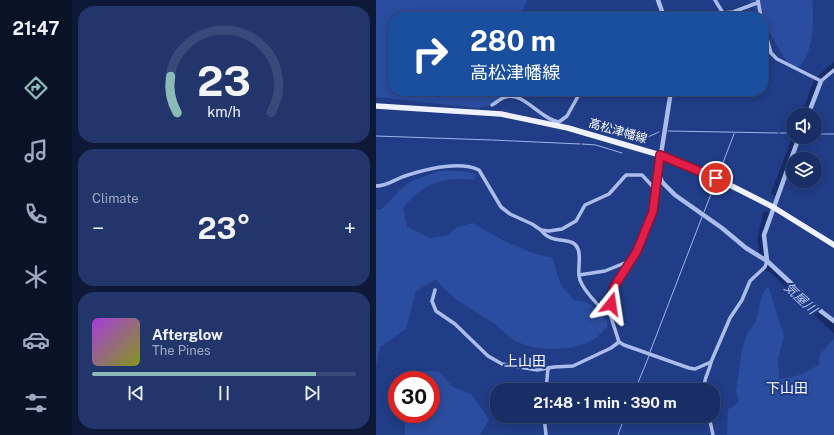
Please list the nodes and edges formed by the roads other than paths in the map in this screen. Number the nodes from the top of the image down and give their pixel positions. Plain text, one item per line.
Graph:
1 (658, 0) edge
2 (715, 0) edge
3 (757, 2) edge
4 (662, 12) edge
5 (722, 12) edge
6 (732, 12) edge
7 (760, 12) edge
8 (768, 42) edge
9 (834, 70) edge
10 (821, 82) junction
11 (578, 96) edge
12 (670, 96) edge
13 (492, 105) dead end
14 (376, 106) edge
15 (811, 108) edge
16 (540, 114) junction
17 (538, 122) junction
18 (796, 144) edge
19 (660, 155) junction
20 (658, 173) junction
21 (376, 186) edge
22 (655, 189) junction
23 (773, 207) junction
24 (541, 230) junction
25 (834, 245) edge
26 (632, 260) junction
27 (767, 261) junction
28 (579, 275) junction
29 (435, 290) dead end
30 (610, 314) junction
31 (834, 321) edge
32 (619, 342) junction
33 (711, 362) junction
34 (548, 368) junction
35 (547, 383) edge
36 (703, 383) edge
37 (545, 423) edge
38 (710, 423) edge
39 (546, 435) edge
40 (713, 435) edge

1 - 4 street
2 - 5 street
3 - 6 street
3 - 7 street
8 - 10 street
9 - 10 street
10 - 15 street
11 - 16 street
12 - 19 street
13 - 16 street
14 - 17 main road, 高松津幡線
16 - 17 street
17 - 19 main road, 高松津幡線
18 - 23 street
19 - 20 street
19 - 23 main road, 高松津幡線
20 - 22 street
20 - 27 street
21 - 24 street
22 - 24 street
22 - 26 street
23 - 25 main road, 高松津幡線
23 - 27 street
24 - 28 street
26 - 28 street
26 - 30 street
27 - 31 street
27 - 33 street
28 - 30 street
29 - 34 street
30 - 32 street
32 - 33 street
32 - 34 street
33 - 36 street
34 - 35 street
37 - 39 street
38 - 40 street

